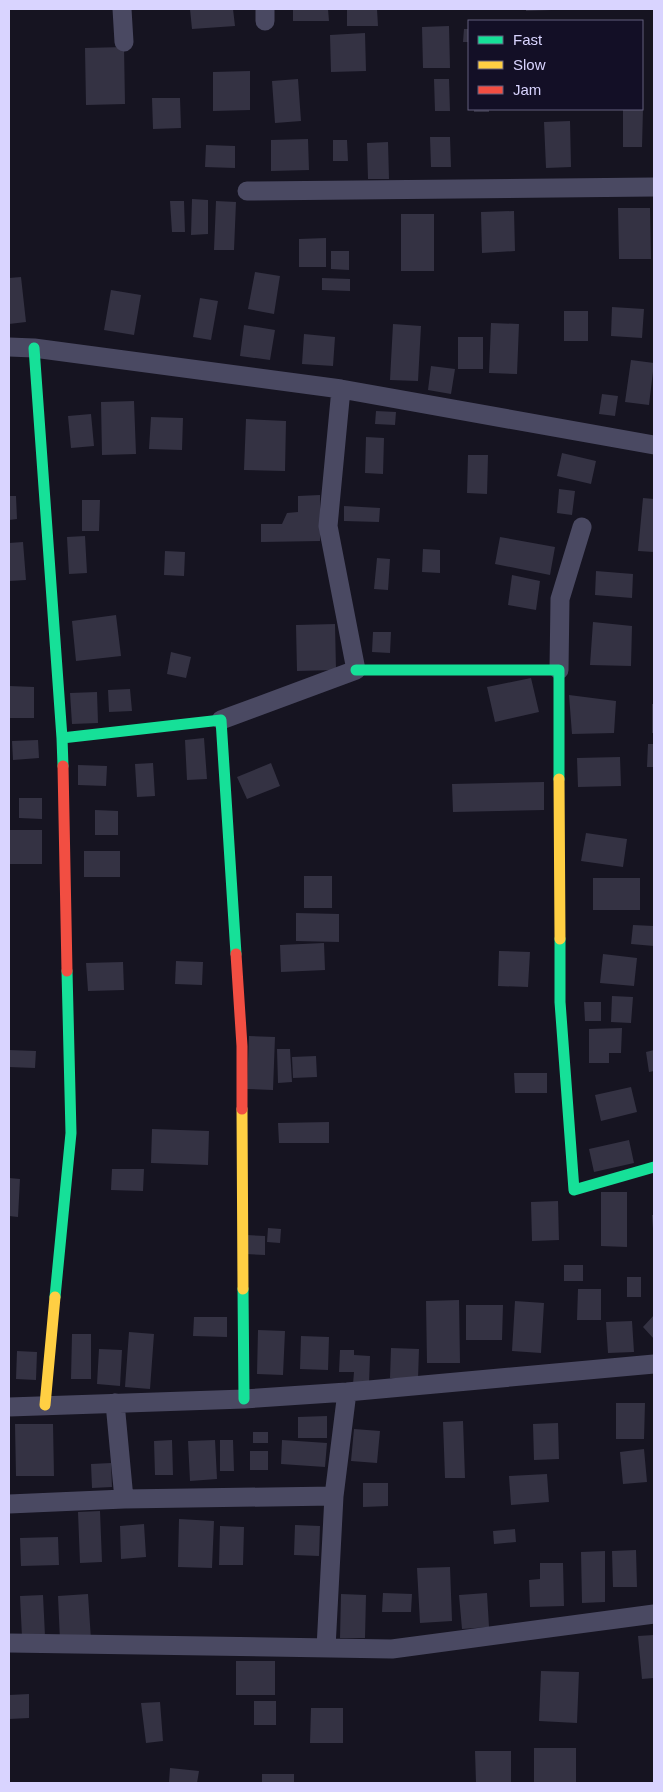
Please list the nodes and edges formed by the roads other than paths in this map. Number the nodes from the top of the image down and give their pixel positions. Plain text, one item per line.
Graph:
1 (122, 9) edge
2 (124, 42) dead end
3 (654, 187) edge
4 (247, 191) dead end
5 (9, 348) edge
6 (34, 348) junction
7 (341, 389) junction
8 (654, 445) edge
9 (582, 528) dead end
10 (356, 670) junction
11 (559, 670) junction
12 (221, 720) junction
13 (62, 738) junction
14 (654, 1167) edge
15 (654, 1364) edge
16 (347, 1392) junction
17 (244, 1399) junction
18 (115, 1403) junction
19 (45, 1406) junction
20 (9, 1407) edge
21 (334, 1496) junction
22 (124, 1499) junction
23 (9, 1504) edge
24 (654, 1614) edge
25 (9, 1643) edge
26 (326, 1648) junction

1 - 2 street
3 - 4 street
5 - 6 street
6 - 7 street
6 - 13 street
7 - 8 street
7 - 10 street
9 - 11 street
10 - 11 street
10 - 12 street
11 - 14 street
12 - 13 street
12 - 17 street
13 - 19 street
15 - 16 street
16 - 17 street
16 - 21 street
17 - 18 street
18 - 19 street
18 - 22 street
19 - 20 street
21 - 22 street
21 - 26 street
22 - 23 street
24 - 26 street
25 - 26 street

